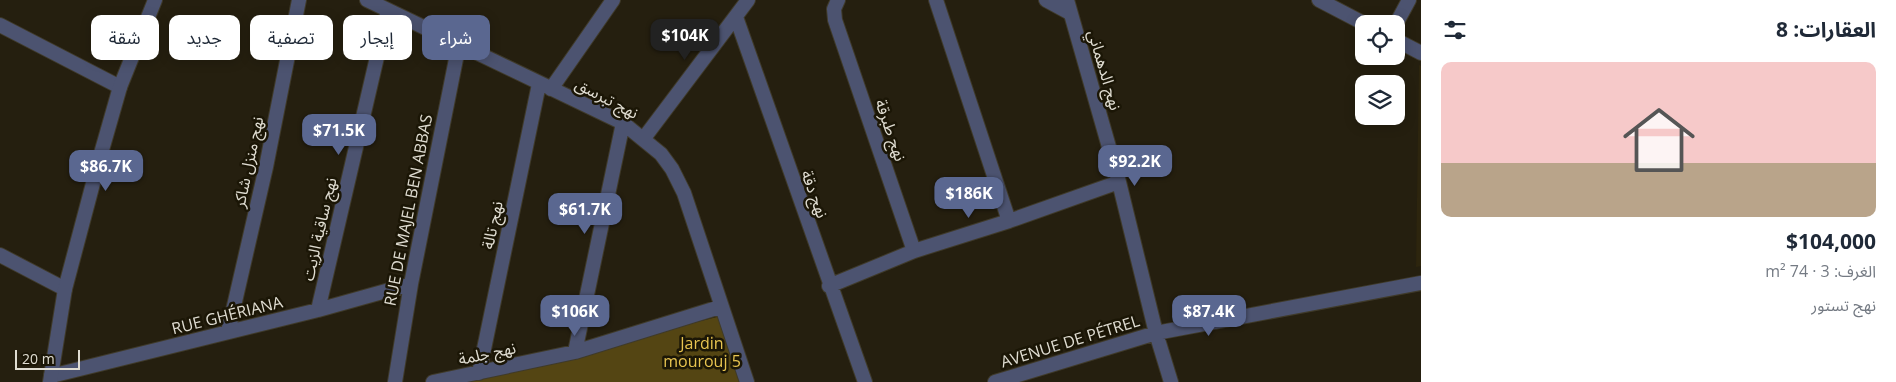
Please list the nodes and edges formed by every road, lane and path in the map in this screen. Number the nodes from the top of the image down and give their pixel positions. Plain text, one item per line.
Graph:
1 (155, 0) edge
2 (299, 0) edge
3 (367, 0) edge
4 (612, 0) edge
5 (748, 0) edge
6 (838, 0) edge
7 (936, 0) edge
8 (1046, 0) edge
9 (1319, 0) edge
10 (1409, 0) edge
11 (1069, 7) edge
12 (388, 10) junction
13 (1401, 15) edge
14 (736, 17) junction
15 (1355, 19) edge
16 (0, 26) edge
17 (422, 26) edge
18 (1405, 45) edge
19 (1421, 53) edge
20 (456, 60) edge
21 (490, 60) edge
22 (120, 87) junction
23 (545, 87) junction
24 (623, 123) junction
25 (644, 138) junction
26 (1119, 182) junction
27 (1009, 221) junction
28 (914, 252) junction
29 (0, 255) edge
30 (1421, 283) edge
31 (410, 284) junction
32 (829, 286) junction
33 (65, 289) junction
34 (720, 307) junction
35 (318, 310) junction
36 (228, 332) junction
37 (1156, 333) junction
38 (575, 352) junction
39 (479, 373) junction
40 (51, 379) edge
41 (395, 382) edge
42 (433, 382) edge
43 (747, 382) edge
44 (865, 382) edge
45 (995, 382) edge
46 (1171, 382) edge

1 - 22 street
2 - 36 street, نهج منزل شاكر
3 - 12 street, نهج تبرسق
4 - 23 street
5 - 14 street
6 - 28 street, نهج طبرقة
7 - 27 street
8 - 11 street
9 - 15 street
10 - 13 street
11 - 26 street, نهج الدهماني
12 - 17 street, نهج تبرسق
12 - 35 street, نهج ساقية الزيت
14 - 25 street
14 - 32 street, نهج دقة
16 - 22 street
18 - 19 street
20 - 31 street, RUE DE MAJEL BEN ABBAS
21 - 23 street, نهج تبرسق
22 - 33 street
23 - 24 street, نهج تبرسق
23 - 39 street, نهج تالة
24 - 25 street, نهج تبرسق
24 - 38 street
25 - 34 street, نهج تبرسق
26 - 27 street
26 - 37 street, نهج الدهماني
27 - 28 street
28 - 32 street
29 - 33 street
30 - 37 street, AVENUE DE PÉTREL
31 - 35 street, RUE GHÉRIANA
31 - 41 street, RUE DE MAJEL BEN ABBAS
32 - 44 street, نهج دقة
33 - 40 street
34 - 38 street, نهج جلمة
34 - 43 street, نهج تبرسق
35 - 36 street, RUE GHÉRIANA
36 - 40 street, RUE GHÉRIANA
37 - 45 street, AVENUE DE PÉTREL
37 - 46 street, نهج الدهماني
38 - 39 street, نهج جلمة
39 - 42 street, نهج جلمة

